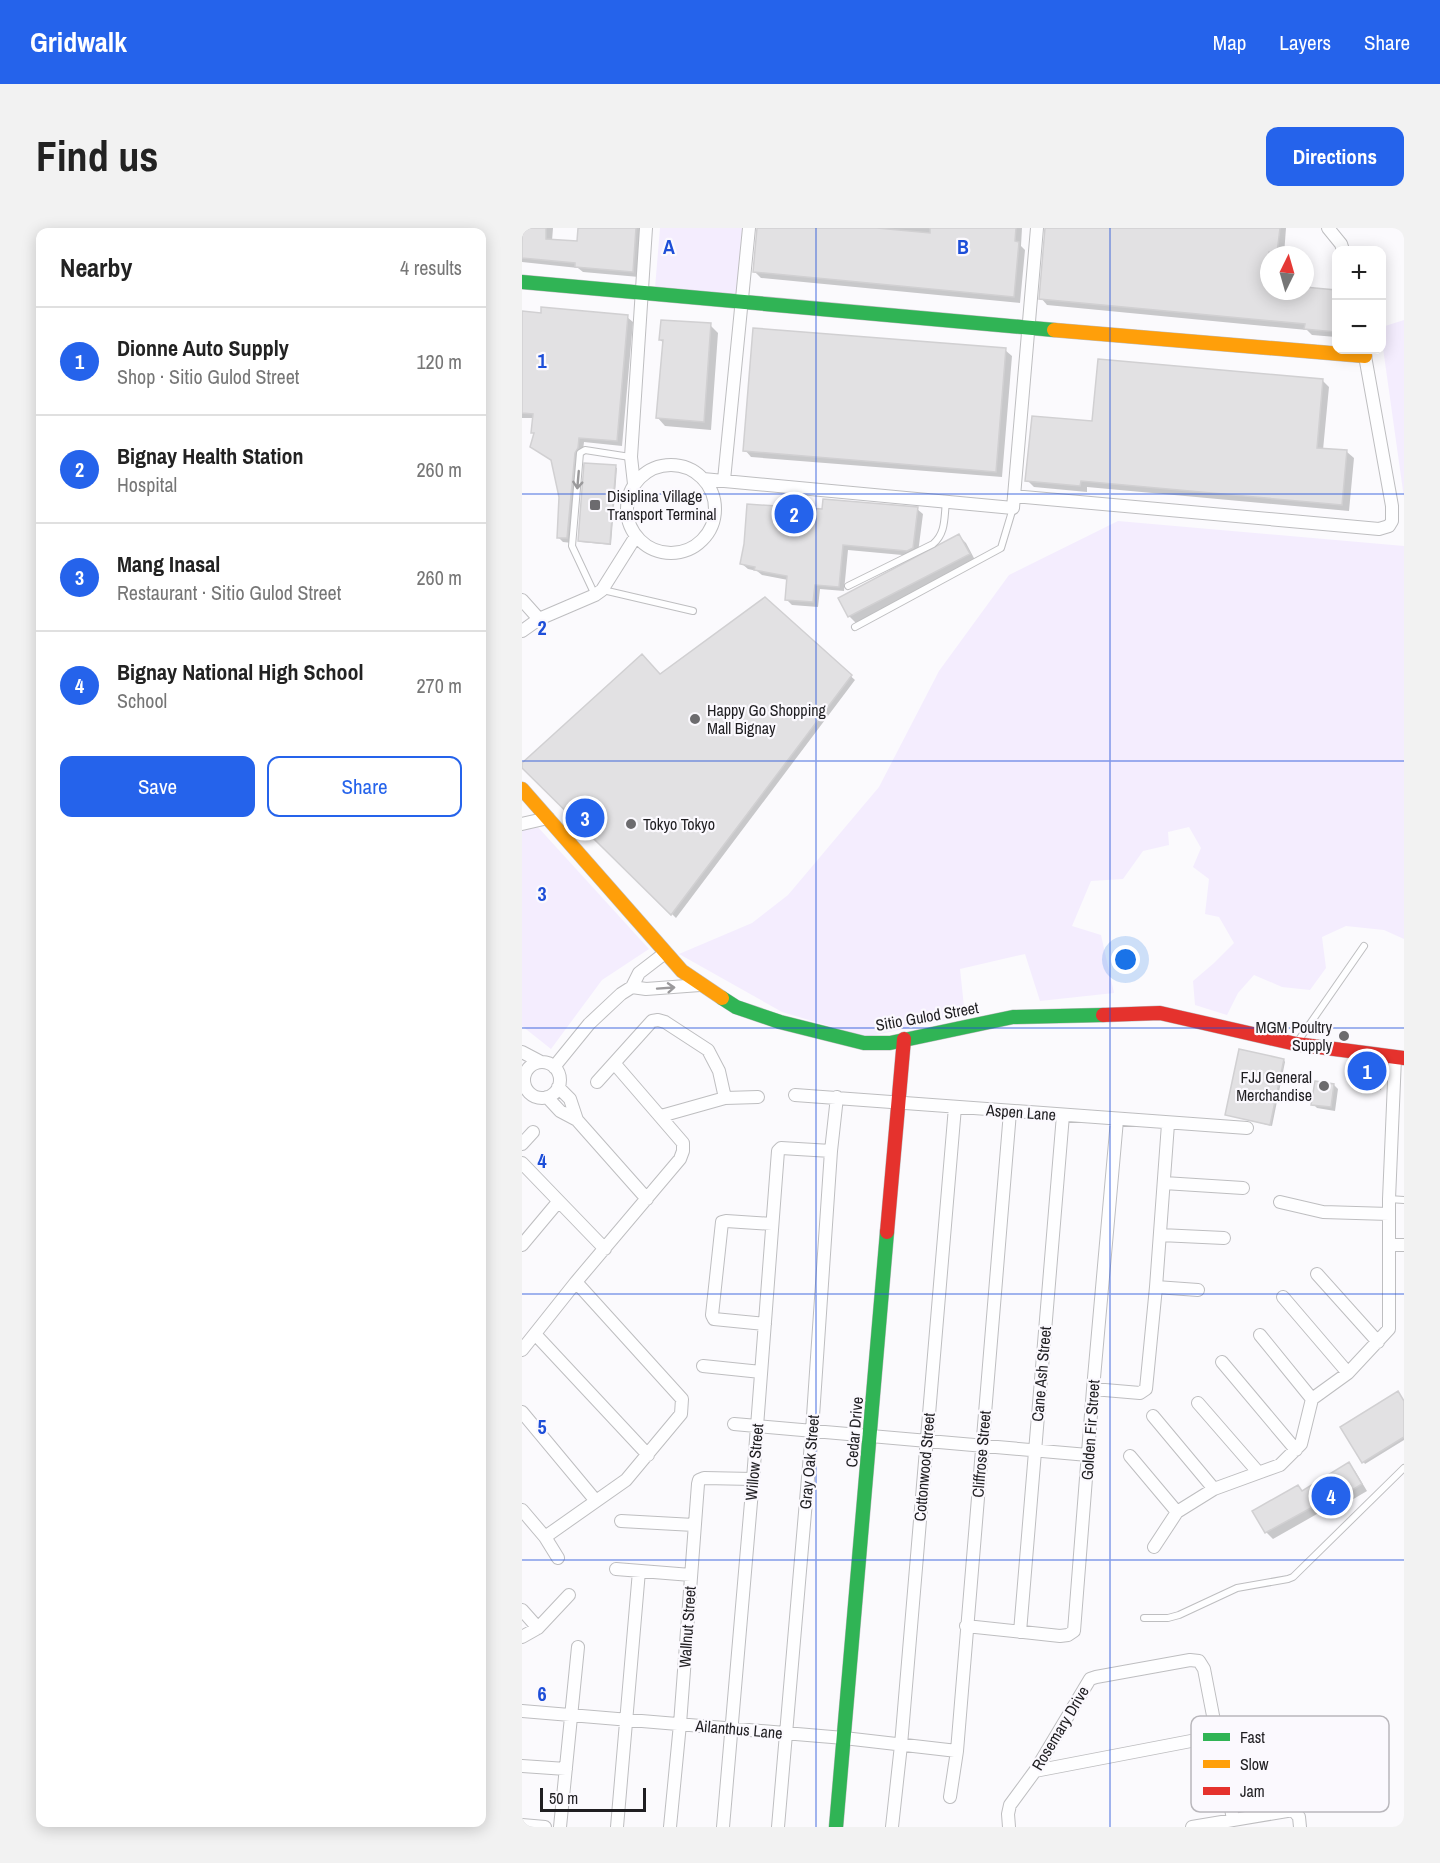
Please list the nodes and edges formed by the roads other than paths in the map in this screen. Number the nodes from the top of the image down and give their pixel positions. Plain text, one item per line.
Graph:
1 (646, 228) edge
2 (748, 228) edge
3 (1037, 228) edge
4 (1328, 228) edge
5 (1342, 246) edge
6 (522, 282) edge
7 (640, 293) junction
8 (742, 303) junction
9 (1029, 327) junction
10 (1332, 350) edge
11 (1365, 354) edge
12 (631, 457) junction
13 (703, 479) junction
14 (724, 480) junction
15 (634, 484) junction
16 (946, 501) junction
17 (1013, 502) junction
18 (636, 536) junction
19 (848, 586) dead end
20 (598, 592) junction
21 (522, 600) edge
22 (693, 611) dead end
23 (539, 619) junction
24 (855, 627) dead end
25 (522, 631) edge
26 (522, 789) edge
27 (548, 818) junction
28 (522, 824) edge
29 (1364, 946) dead end
30 (665, 953) junction
31 (700, 985) junction
32 (632, 987) junction
33 (904, 1039) junction
34 (1296, 1044) junction
35 (522, 1052) edge
36 (1400, 1058) edge
37 (541, 1062) junction
38 (614, 1063) junction
39 (554, 1067) junction
40 (523, 1075) edge
41 (597, 1082) dead end
42 (558, 1087) junction
43 (795, 1095) dead end
44 (546, 1097) junction
45 (758, 1097) dead end
46 (837, 1097) junction
47 (725, 1098) junction
48 (900, 1101) junction
49 (955, 1107) junction
50 (1010, 1112) junction
51 (1063, 1115) junction
52 (661, 1116) junction
53 (577, 1120) junction
54 (1117, 1120) junction
55 (1168, 1124) junction
56 (1247, 1128) dead end
57 (532, 1132) dead end
58 (522, 1144) edge
59 (831, 1151) junction
60 (522, 1163) edge
61 (1164, 1183) junction
62 (1243, 1188) dead end
63 (647, 1199) junction
64 (1389, 1199) junction
65 (1404, 1200) edge
66 (558, 1202) junction
67 (1280, 1202) dead end
68 (1389, 1214) junction
69 (772, 1224) junction
70 (1160, 1235) junction
71 (1224, 1238) dead end
72 (522, 1245) edge
73 (1389, 1245) junction
74 (1404, 1245) edge
75 (605, 1249) junction
76 (1317, 1274) dead end
77 (576, 1282) junction
78 (1156, 1287) junction
79 (1198, 1290) dead end
80 (1283, 1298) dead end
81 (765, 1324) junction
82 (535, 1334) junction
83 (1260, 1335) dead end
84 (1378, 1342) junction
85 (522, 1350) edge
86 (1222, 1362) dead end
87 (703, 1366) dead end
88 (761, 1372) junction
89 (1348, 1373) junction
90 (1093, 1389) junction
91 (1312, 1399) junction
92 (1198, 1402) dead end
93 (522, 1412) edge
94 (1153, 1416) dead end
95 (734, 1424) dead end
96 (757, 1426) junction
97 (812, 1431) junction
98 (870, 1436) junction
99 (926, 1442) junction
100 (981, 1447) junction
101 (1296, 1450) junction
102 (1034, 1451) junction
103 (648, 1455) junction
104 (1088, 1455) junction
105 (1130, 1456) dead end
106 (1404, 1468) edge
107 (1258, 1472) junction
108 (753, 1479) junction
109 (1214, 1489) junction
110 (596, 1501) junction
111 (522, 1510) edge
112 (1177, 1512) junction
113 (621, 1521) dead end
114 (694, 1525) junction
115 (545, 1537) junction
116 (1154, 1547) dead end
117 (558, 1558) dead end
118 (616, 1569) dead end
119 (639, 1571) junction
120 (691, 1575) junction
121 (569, 1595) dead end
122 (522, 1610) edge
123 (1144, 1618) dead end
124 (966, 1626) junction
125 (538, 1628) junction
126 (1020, 1632) junction
127 (522, 1637) edge
128 (578, 1647) dead end
129 (522, 1711) edge
130 (572, 1715) junction
131 (1213, 1716) edge
132 (627, 1719) junction
133 (680, 1724) junction
134 (732, 1728) junction
135 (786, 1733) junction
136 (844, 1738) junction
137 (1191, 1741) edge
138 (901, 1745) junction
139 (957, 1751) junction
140 (522, 1766) edge
141 (566, 1769) junction
142 (1035, 1771) junction
143 (950, 1797) dead end
144 (1232, 1812) edge
145 (1280, 1812) edge
146 (1295, 1812) edge
147 (1233, 1819) junction
148 (522, 1825) edge
149 (545, 1827) edge
150 (560, 1827) edge
151 (617, 1827) edge
152 (669, 1827) edge
153 (723, 1827) edge
154 (778, 1827) edge
155 (836, 1827) edge
156 (892, 1827) edge
157 (1010, 1827) edge
158 (1192, 1827) edge
159 (1300, 1827) edge

1 - 7 street
2 - 8 street
3 - 9 street
4 - 5 street
6 - 7 street
7 - 8 street
7 - 12 street
8 - 9 street
8 - 14 street
9 - 10 street
9 - 17 street
11 - 17 street
12 - 15 street
12 -> 20 lane
13 - 14 street
13 - 15 street
13 - 18 street
14 - 16 street
15 - 18 street
16 - 17 street
16 - 19 lane
17 - 24 lane
18 - 20 street
20 - 22 lane
20 - 23 street
21 - 23 street
23 - 25 street
26 - 27 street, Sitio Gulod Street
27 - 28 street
27 - 30 street, Sitio Gulod Street
29 - 34 lane
30 - 31 street, Sitio Gulod Street
30 - 32 street
32 -> 31 street
31 - 33 street, Sitio Gulod Street
32 - 39 street
33 - 34 street, Sitio Gulod Street
33 - 48 street, Cedar Drive
34 - 36 street, Sitio Gulod Street
35 - 37 street
36 - 64 street
37 - 39 street
37 - 40 street
38 - 41 street
38 - 47 street
38 - 52 street
39 - 42 street
40 - 44 street
42 - 44 street
42 - 53 street
43 - 46 street, Aspen Lane
44 - 53 street
45 - 47 street
46 - 48 street, Aspen Lane
46 - 59 street, Gray Oak Street
47 - 52 street
48 - 49 street, Aspen Lane
48 - 98 street, Cedar Drive
49 - 50 street, Aspen Lane
49 - 99 street, Cottonwood Street
50 - 51 street, Aspen Lane
50 - 100 street, Cliffrose Street
51 - 54 street, Aspen Lane
51 - 102 street, Cane Ash Street
52 - 63 street
53 - 63 street
54 - 55 street, Aspen Lane
54 - 90 street, Golden Fir Street
55 - 56 street, Aspen Lane
55 - 61 street
57 - 58 street
59 - 69 street, Willow Street
59 - 97 street, Gray Oak Street
60 - 66 street
61 - 62 street
61 - 70 street
63 - 75 street
64 - 65 lane
64 - 68 street
66 - 72 street
66 - 75 street
67 - 68 street
68 - 73 street
69 - 81 street, Willow Street
69 - 81 street
70 - 71 street
70 - 78 street
73 - 74 street
73 - 84 street
75 - 77 street
76 - 84 street
77 - 82 street
77 - 103 street
78 - 79 street
78 - 90 street
80 - 89 street
81 - 88 street, Willow Street
82 - 85 street
82 - 103 street
83 - 91 street
84 - 89 street
86 - 101 street
87 - 88 street
88 - 96 street, Willow Street
89 - 91 street
90 - 104 street, Golden Fir Street
91 - 101 street
92 - 107 street
93 - 110 street
94 - 109 street
95 - 96 street
96 - 97 street
96 - 108 street, Willow Street
97 - 98 street
97 - 135 street, Gray Oak Street
98 - 99 street
98 - 136 street, Cedar Drive
99 - 100 street
99 - 138 street, Cottonwood Street
100 - 102 street
100 - 124 street, Cliffrose Street
101 - 107 street
102 - 104 street
102 - 126 street, Cane Ash Street
103 - 110 street
104 - 126 street, Golden Fir Street
105 - 112 street
106 - 123 lane
107 - 109 street
108 - 114 street, Wallnut Street
108 - 134 street, Willow Street
109 - 112 street
110 - 115 street
111 - 115 street
112 - 116 street
113 - 114 street
114 - 120 street, Wallnut Street
115 - 117 street
118 - 119 street
119 - 120 street
119 - 132 street
120 - 133 street, Wallnut Street
121 - 125 street
122 - 125 street
124 - 126 street, Golden Fir Street
124 - 139 street, Cliffrose Street
125 - 127 street
128 - 130 street
129 - 130 street, Ailanthus Lane
130 - 132 street, Ailanthus Lane
130 - 141 street
131 - 142 street, Rosemary Drive
132 - 133 street, Ailanthus Lane
132 - 151 street
133 - 134 street, Ailanthus Lane
133 - 152 street, Wallnut Street
134 - 135 street, Ailanthus Lane
134 - 153 street, Willow Street
135 - 136 street, Ailanthus Lane
135 - 154 street, Gray Oak Street
136 - 138 street, Ailanthus Lane
136 - 155 street, Cedar Drive
137 - 142 street
138 - 139 street, Ailanthus Lane
138 - 156 street, Cottonwood Street
139 - 143 street, Cliffrose Street
140 - 141 street
141 - 150 street
142 - 157 street, Rosemary Drive
144 - 147 street, Rosemary Drive
145 - 147 street
146 - 159 street
147 - 158 street
148 - 149 street

